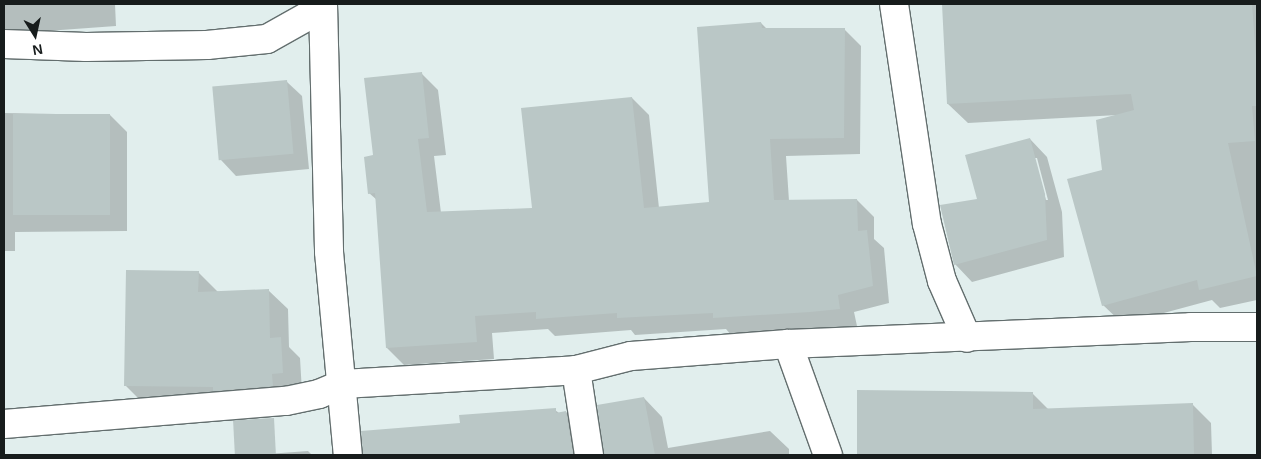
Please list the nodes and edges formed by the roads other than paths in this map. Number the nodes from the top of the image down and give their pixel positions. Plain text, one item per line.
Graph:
1 (319, 4) edge
2 (323, 4) edge
3 (894, 4) edge
4 (4, 44) edge
5 (1257, 327) edge
6 (967, 338) junction
7 (788, 344) junction
8 (576, 370) junction
9 (343, 384) junction
10 (4, 424) edge
11 (348, 455) edge
12 (589, 455) edge
13 (828, 455) edge

1 - 4 street
2 - 9 street
3 - 6 street
5 - 6 street
6 - 7 street
7 - 8 street
7 - 13 street
8 - 9 street
8 - 12 street
9 - 10 street
9 - 11 street

